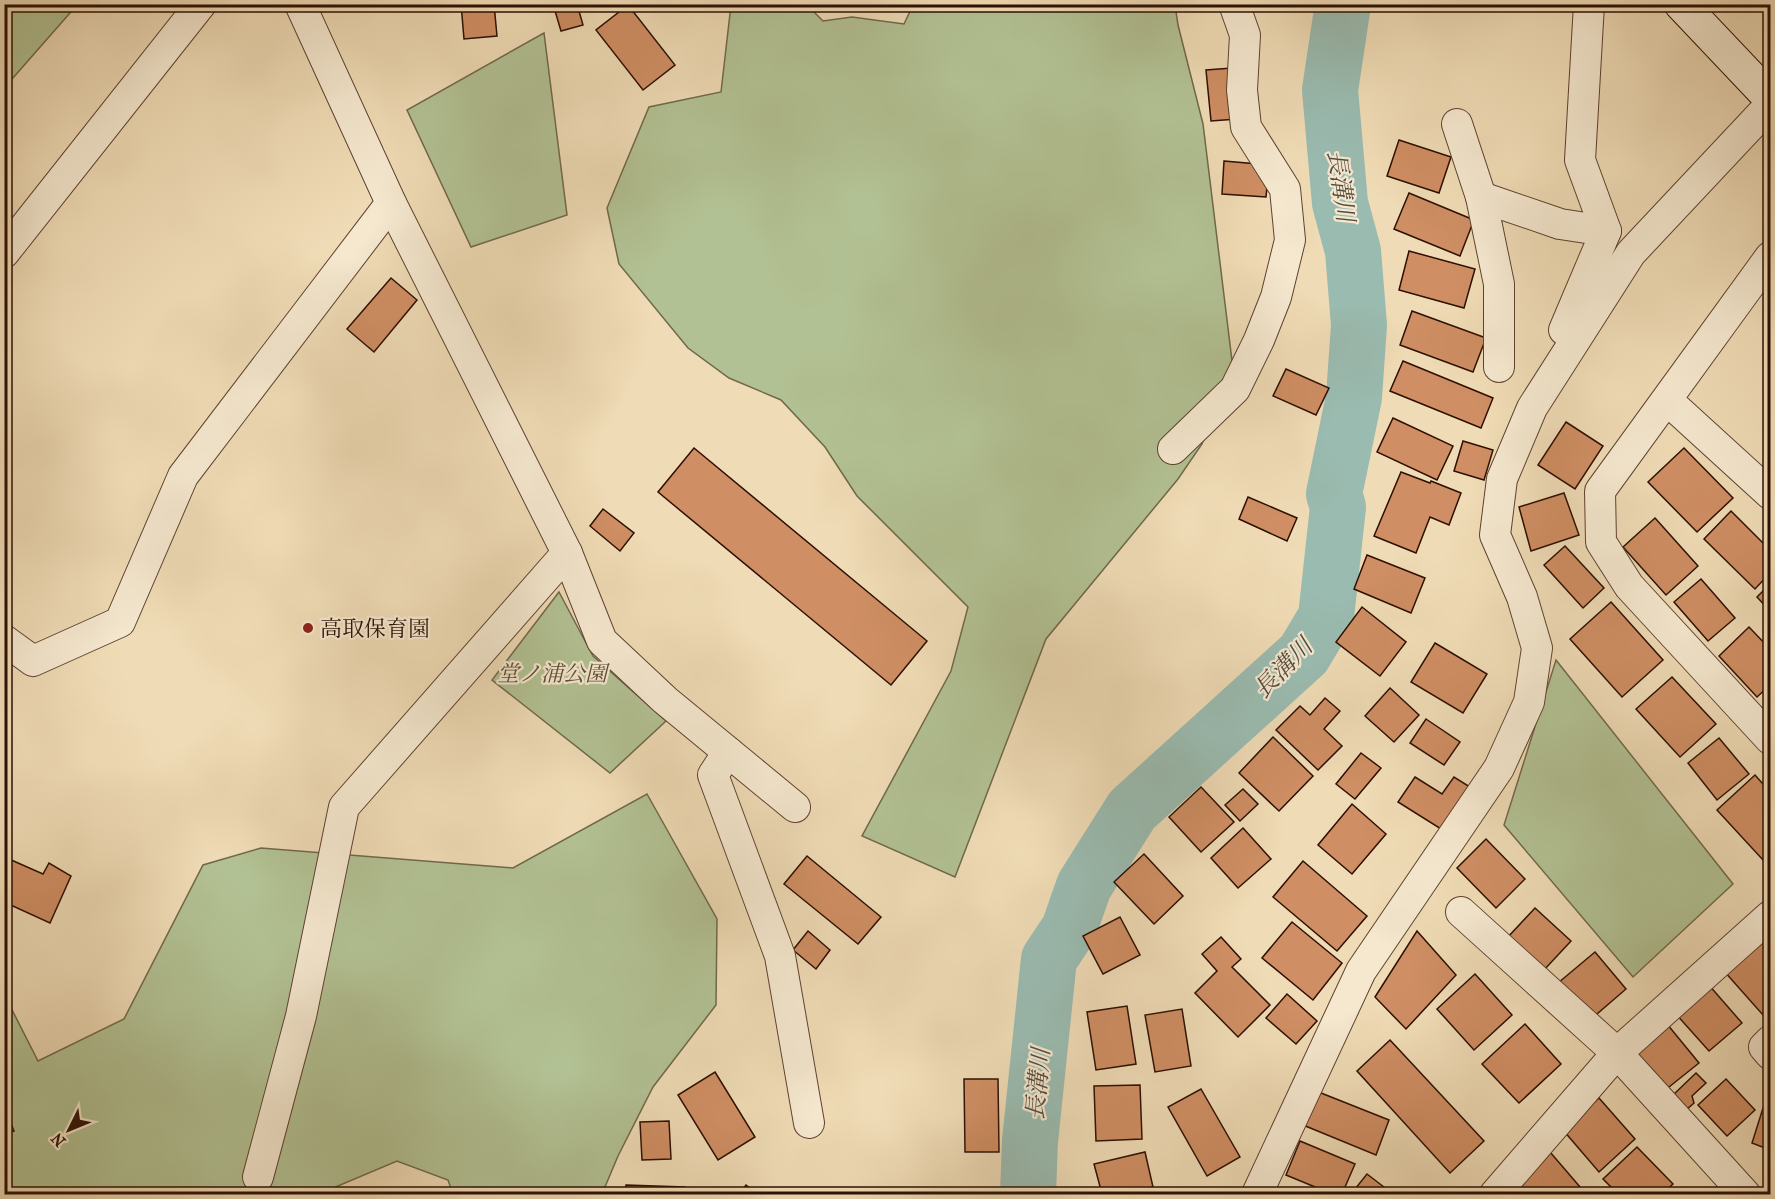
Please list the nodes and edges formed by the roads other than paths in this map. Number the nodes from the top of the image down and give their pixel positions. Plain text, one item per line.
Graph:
1 (201, 4) edge
2 (300, 4) edge
3 (1234, 4) edge
4 (1589, 4) edge
5 (1681, 4) edge
6 (1770, 98) edge
7 (1770, 105) edge
8 (1457, 124) dead end
9 (1481, 196) junction
10 (391, 203) junction
11 (1606, 231) junction
12 (4, 254) edge
13 (1768, 265) edge
14 (1499, 367) dead end
15 (1666, 400) junction
16 (1532, 408) junction
17 (1173, 449) dead end
18 (1770, 494) edge
19 (567, 553) junction
20 (4, 640) edge
21 (1770, 739) edge
22 (728, 752) junction
23 (795, 807) dead end
24 (1461, 912) dead end
25 (1770, 916) edge
26 (1770, 1041) edge
27 (1617, 1053) junction
28 (1770, 1054) edge
29 (809, 1123) dead end
30 (258, 1177) dead end
31 (1502, 1192) edge
32 (1257, 1194) edge
33 (1745, 1194) edge

1 - 12 street
2 - 10 street
3 - 17 street
4 - 11 street
5 - 6 street
7 - 16 street
8 - 9 street
9 - 11 street
9 - 14 street
10 - 19 street
10 - 20 street
11 - 16 street
13 - 15 street
15 - 18 street
15 - 21 street
16 - 32 street
19 - 22 street
19 - 30 street
22 - 23 street
22 - 29 street
24 - 27 street
25 - 27 street
26 - 28 street
27 - 31 street
27 - 33 street

